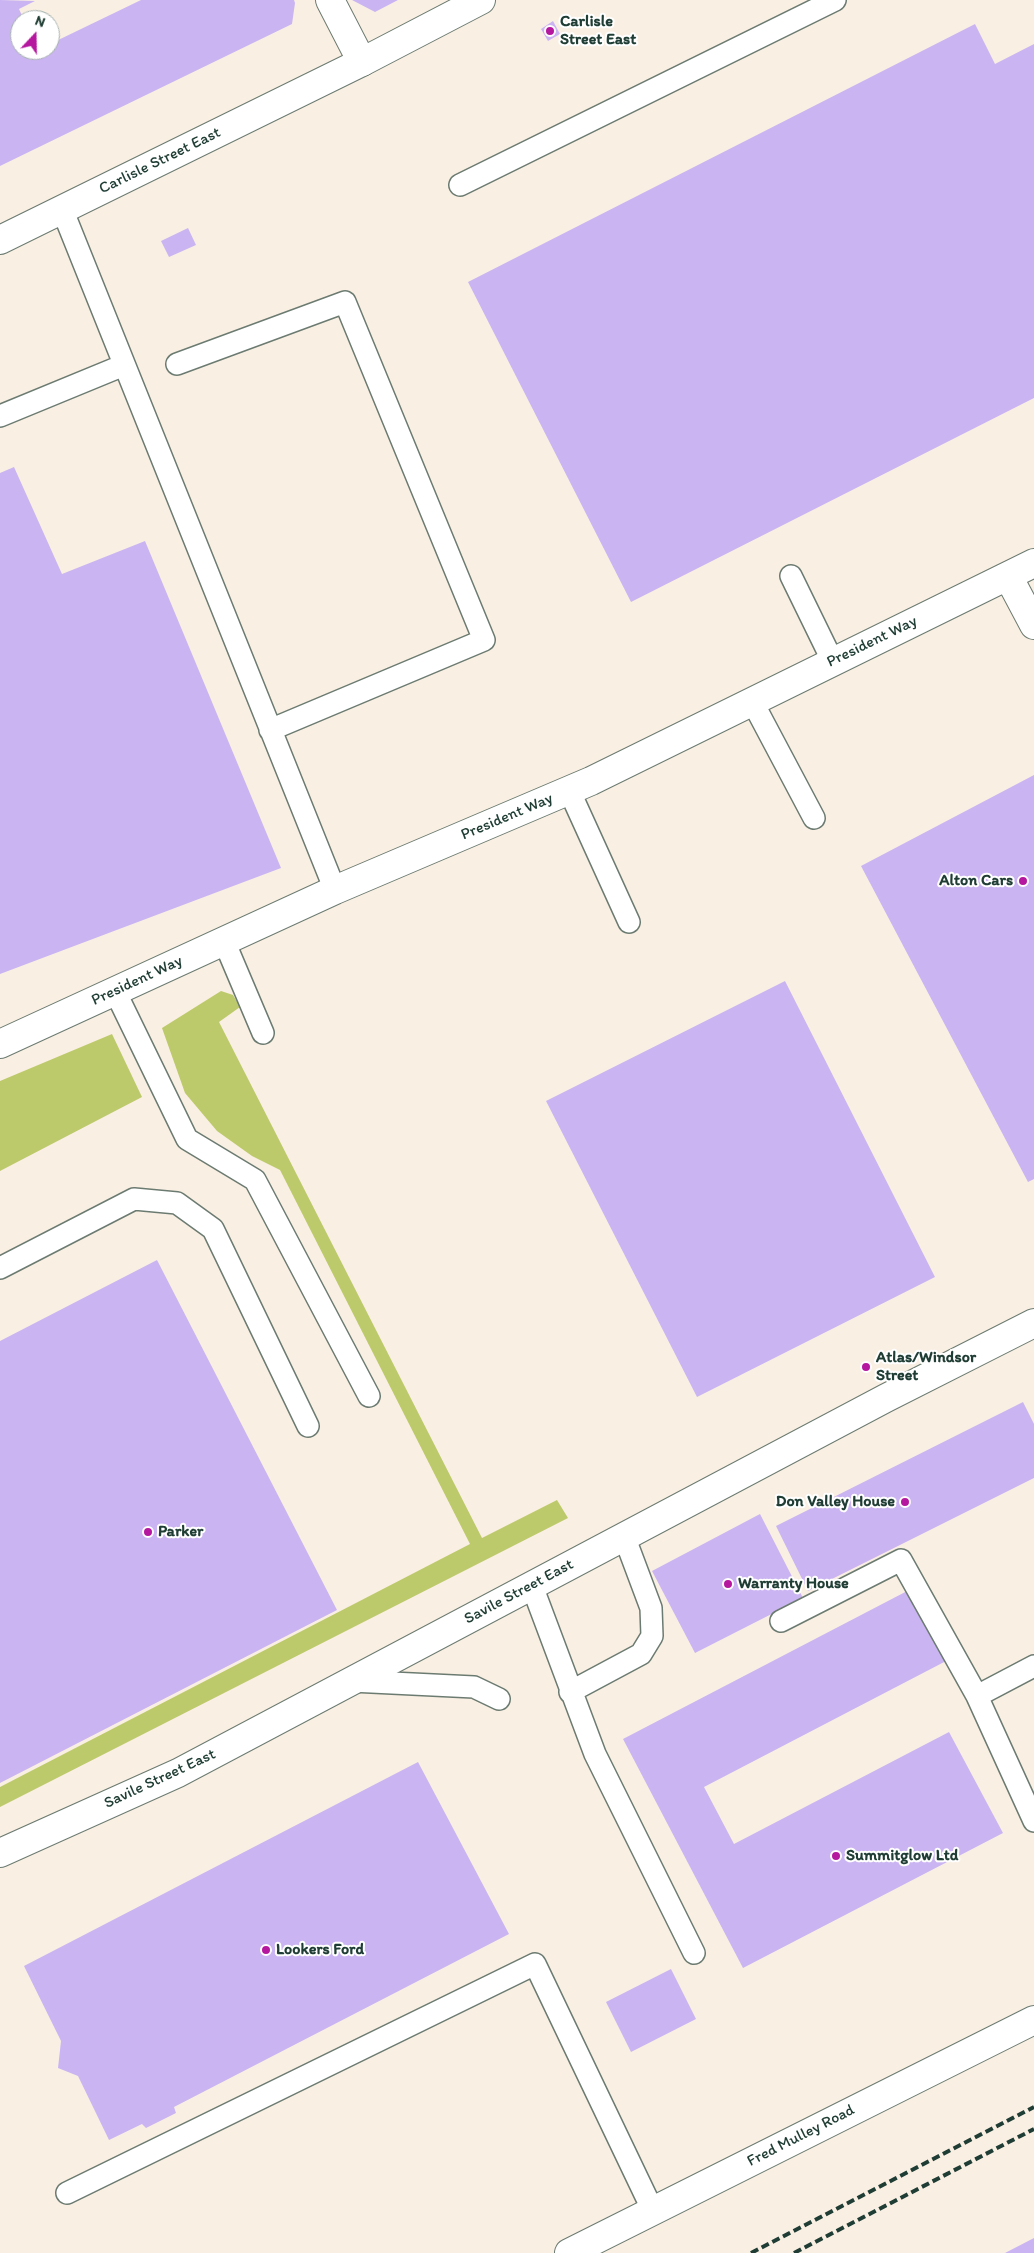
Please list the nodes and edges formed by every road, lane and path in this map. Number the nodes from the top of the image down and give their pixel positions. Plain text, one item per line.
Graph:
1 (330, 0) edge
2 (481, 0) edge
3 (835, 0) edge
4 (362, 62) junction
5 (460, 185) dead end
6 (62, 209) junction
7 (0, 240) edge
8 (177, 364) dead end
9 (124, 365) junction
10 (0, 416) edge
11 (1034, 563) edge
12 (791, 576) dead end
13 (1008, 576) junction
14 (1034, 626) edge
15 (833, 662) junction
16 (752, 701) junction
17 (270, 730) junction
18 (569, 790) junction
19 (814, 818) dead end
20 (335, 890) junction
21 (630, 922) dead end
22 (224, 941) junction
23 (115, 991) junction
24 (263, 1033) dead end
25 (0, 1044) edge
26 (0, 1268) edge
27 (1034, 1323) edge
28 (369, 1396) dead end
29 (308, 1426) dead end
30 (624, 1536) junction
31 (532, 1586) junction
32 (781, 1621) dead end
33 (1034, 1666) edge
34 (351, 1681) junction
35 (570, 1692) junction
36 (977, 1696) junction
37 (499, 1699) dead end
38 (1034, 1821) edge
39 (0, 1853) edge
40 (694, 1953) dead end
41 (1034, 2020) edge
42 (67, 2193) dead end
43 (653, 2211) junction
44 (569, 2253) edge

1 - 4 main road
2 - 4 main road, Carlisle Street East
3 - 5 lane
4 - 6 main road, Carlisle Street East
6 - 7 main road, Carlisle Street East
6 - 9 lane
8 - 17 lane
9 - 10 lane
9 - 17 lane
11 - 13 main road, President Way
12 - 15 lane
13 - 14 main road
13 - 15 main road, President Way
15 - 16 main road, President Way
16 - 18 main road, President Way
16 - 19 lane
17 - 20 lane
18 - 20 main road, President Way
18 - 21 lane
20 - 22 main road, President Way
22 - 23 main road, President Way
22 - 24 lane
23 - 25 main road, President Way
23 - 28 lane
26 - 29 lane
27 - 30 main road, Savile Street East
30 - 31 main road, Savile Street East
30 - 35 lane
31 - 34 main road, Savile Street East
31 - 35 lane
32 - 36 lane
33 - 36 lane
34 - 37 lane
34 - 39 main road, Savile Street East
35 - 40 lane
36 - 38 lane
41 - 43 main road, Fred Mulley Road
42 - 43 lane
43 - 44 main road, Fred Mulley Road

